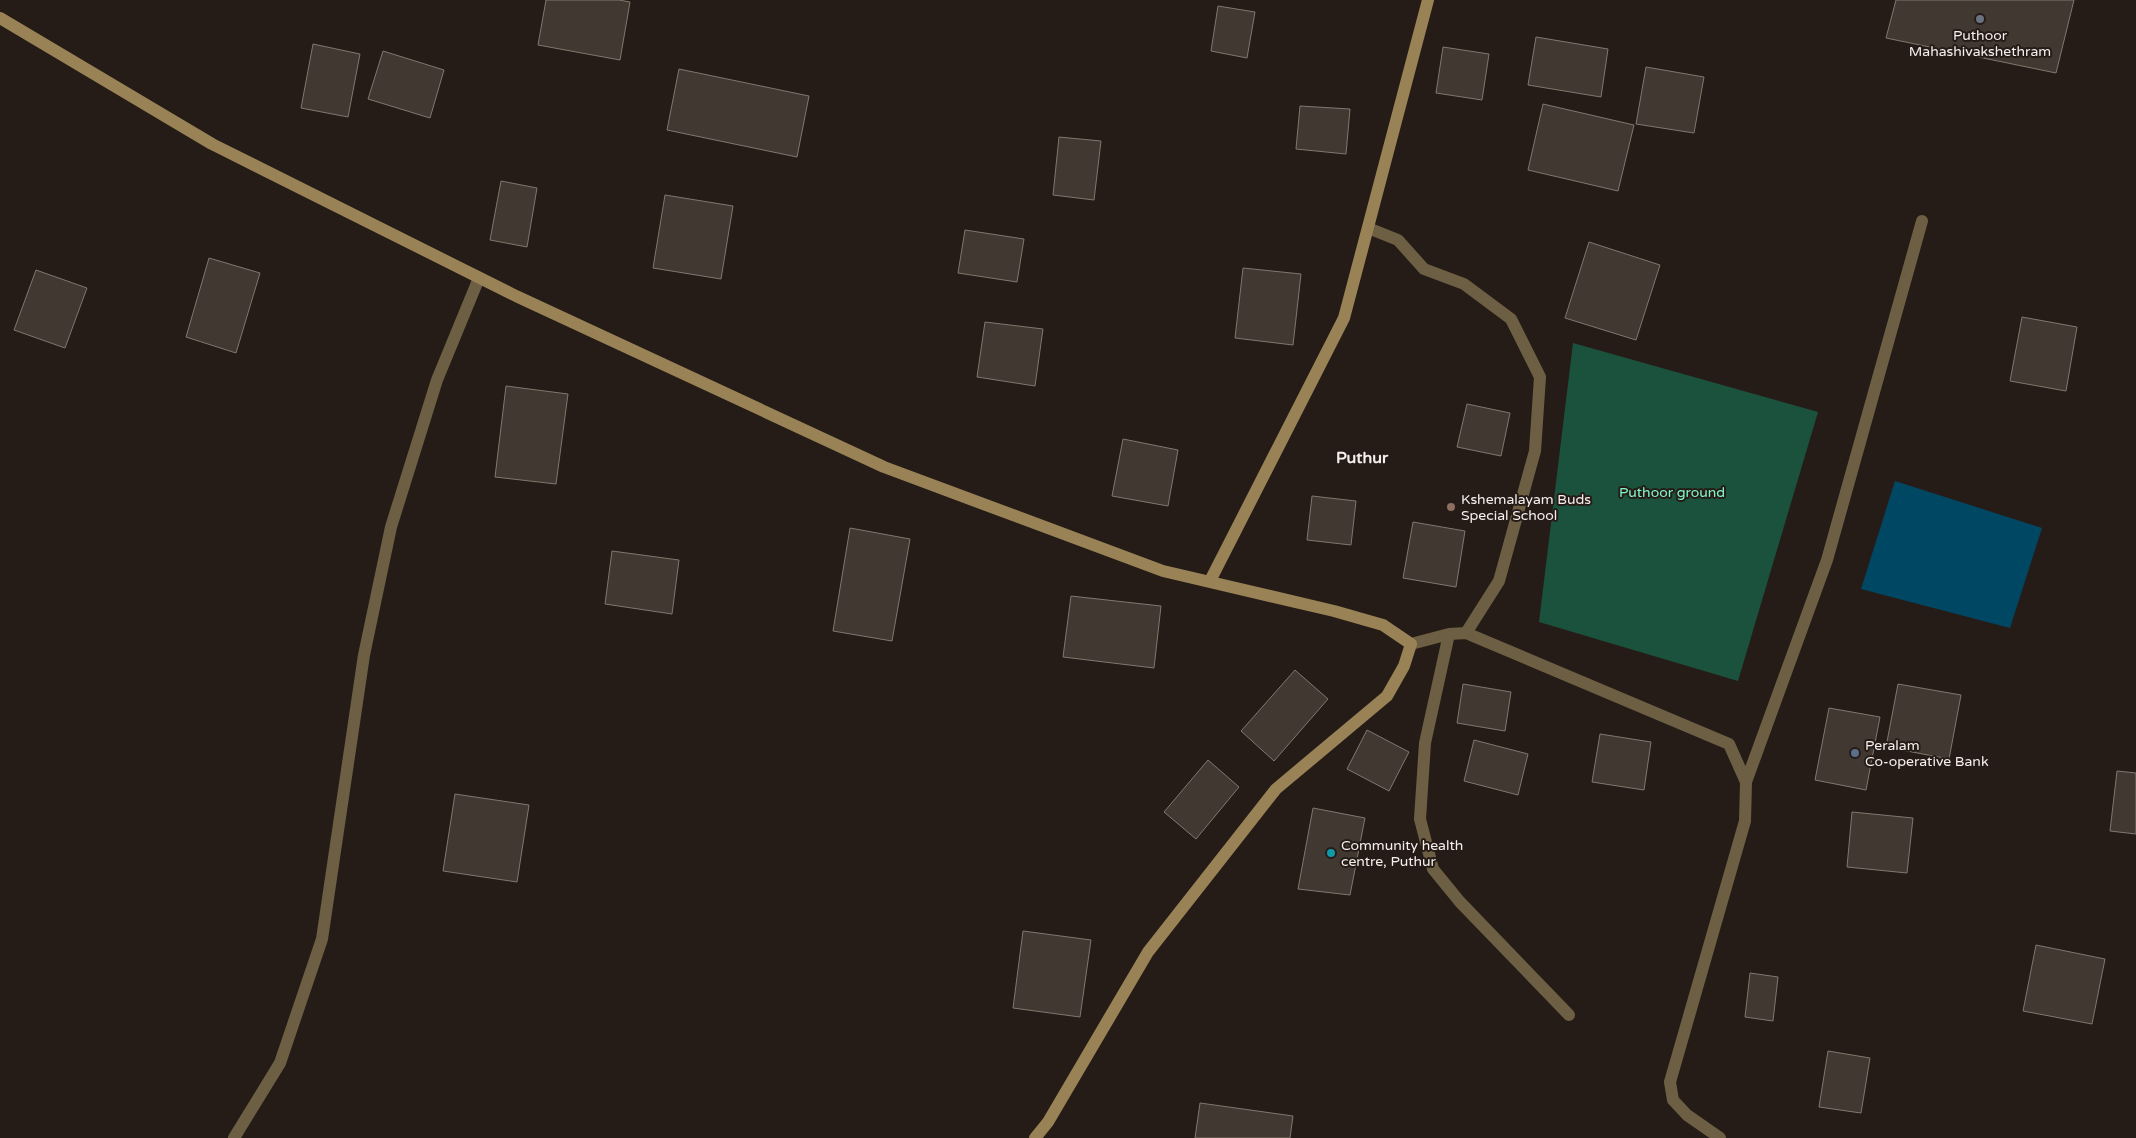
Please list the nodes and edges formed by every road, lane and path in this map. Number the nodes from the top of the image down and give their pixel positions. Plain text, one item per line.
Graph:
1 (1428, 0) edge
2 (0, 18) edge
3 (1922, 221) dead end
4 (1368, 228) junction
5 (480, 278) junction
6 (1210, 581) junction
7 (1450, 634) junction
8 (1466, 634) junction
9 (1411, 644) junction
10 (1746, 782) junction
11 (1569, 1015) dead end
12 (234, 1138) edge
13 (1035, 1138) edge
14 (1720, 1138) edge

1 - 4 main road
2 - 5 main road
3 - 10 street
4 - 6 main road
4 - 8 street
5 - 6 main road
5 - 12 street
6 - 9 main road
7 - 8 street
7 - 9 street
7 - 11 street
8 - 10 street
9 - 13 main road
10 - 14 street

